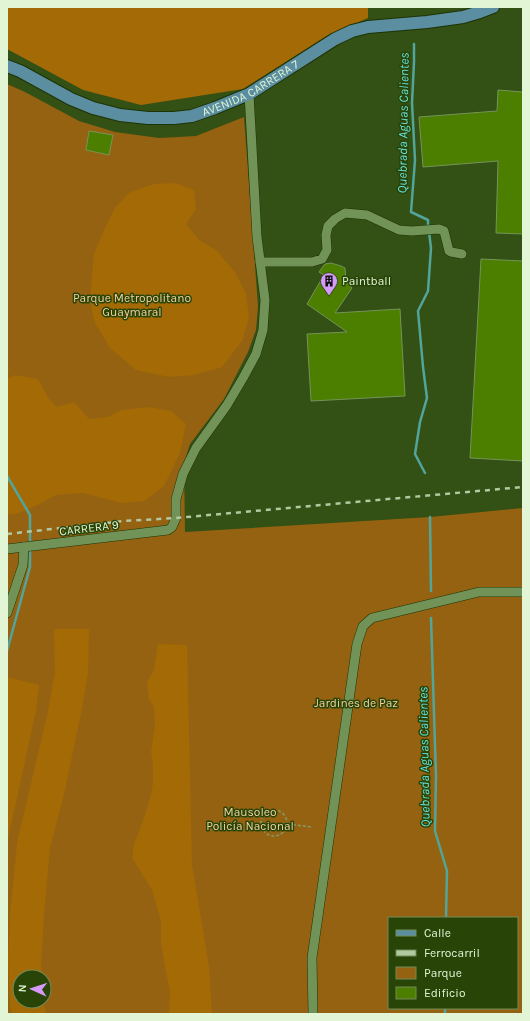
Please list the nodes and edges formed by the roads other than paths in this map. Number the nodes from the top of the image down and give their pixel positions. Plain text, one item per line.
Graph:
1 (493, 7) edge
2 (7, 66) edge
3 (249, 94) junction
4 (462, 254) dead end
5 (260, 262) junction
6 (24, 547) junction
7 (7, 549) edge
8 (523, 592) edge
9 (7, 612) edge
10 (313, 1014) edge

1 - 3 main road, AVENIDA CARRERA 7
2 - 3 main road, AVENIDA CARRERA 7
3 - 5 street
4 - 5 street
5 - 6 street, CARRERA 9
6 - 7 street, CARRERA 9
6 - 9 street
8 - 10 street

